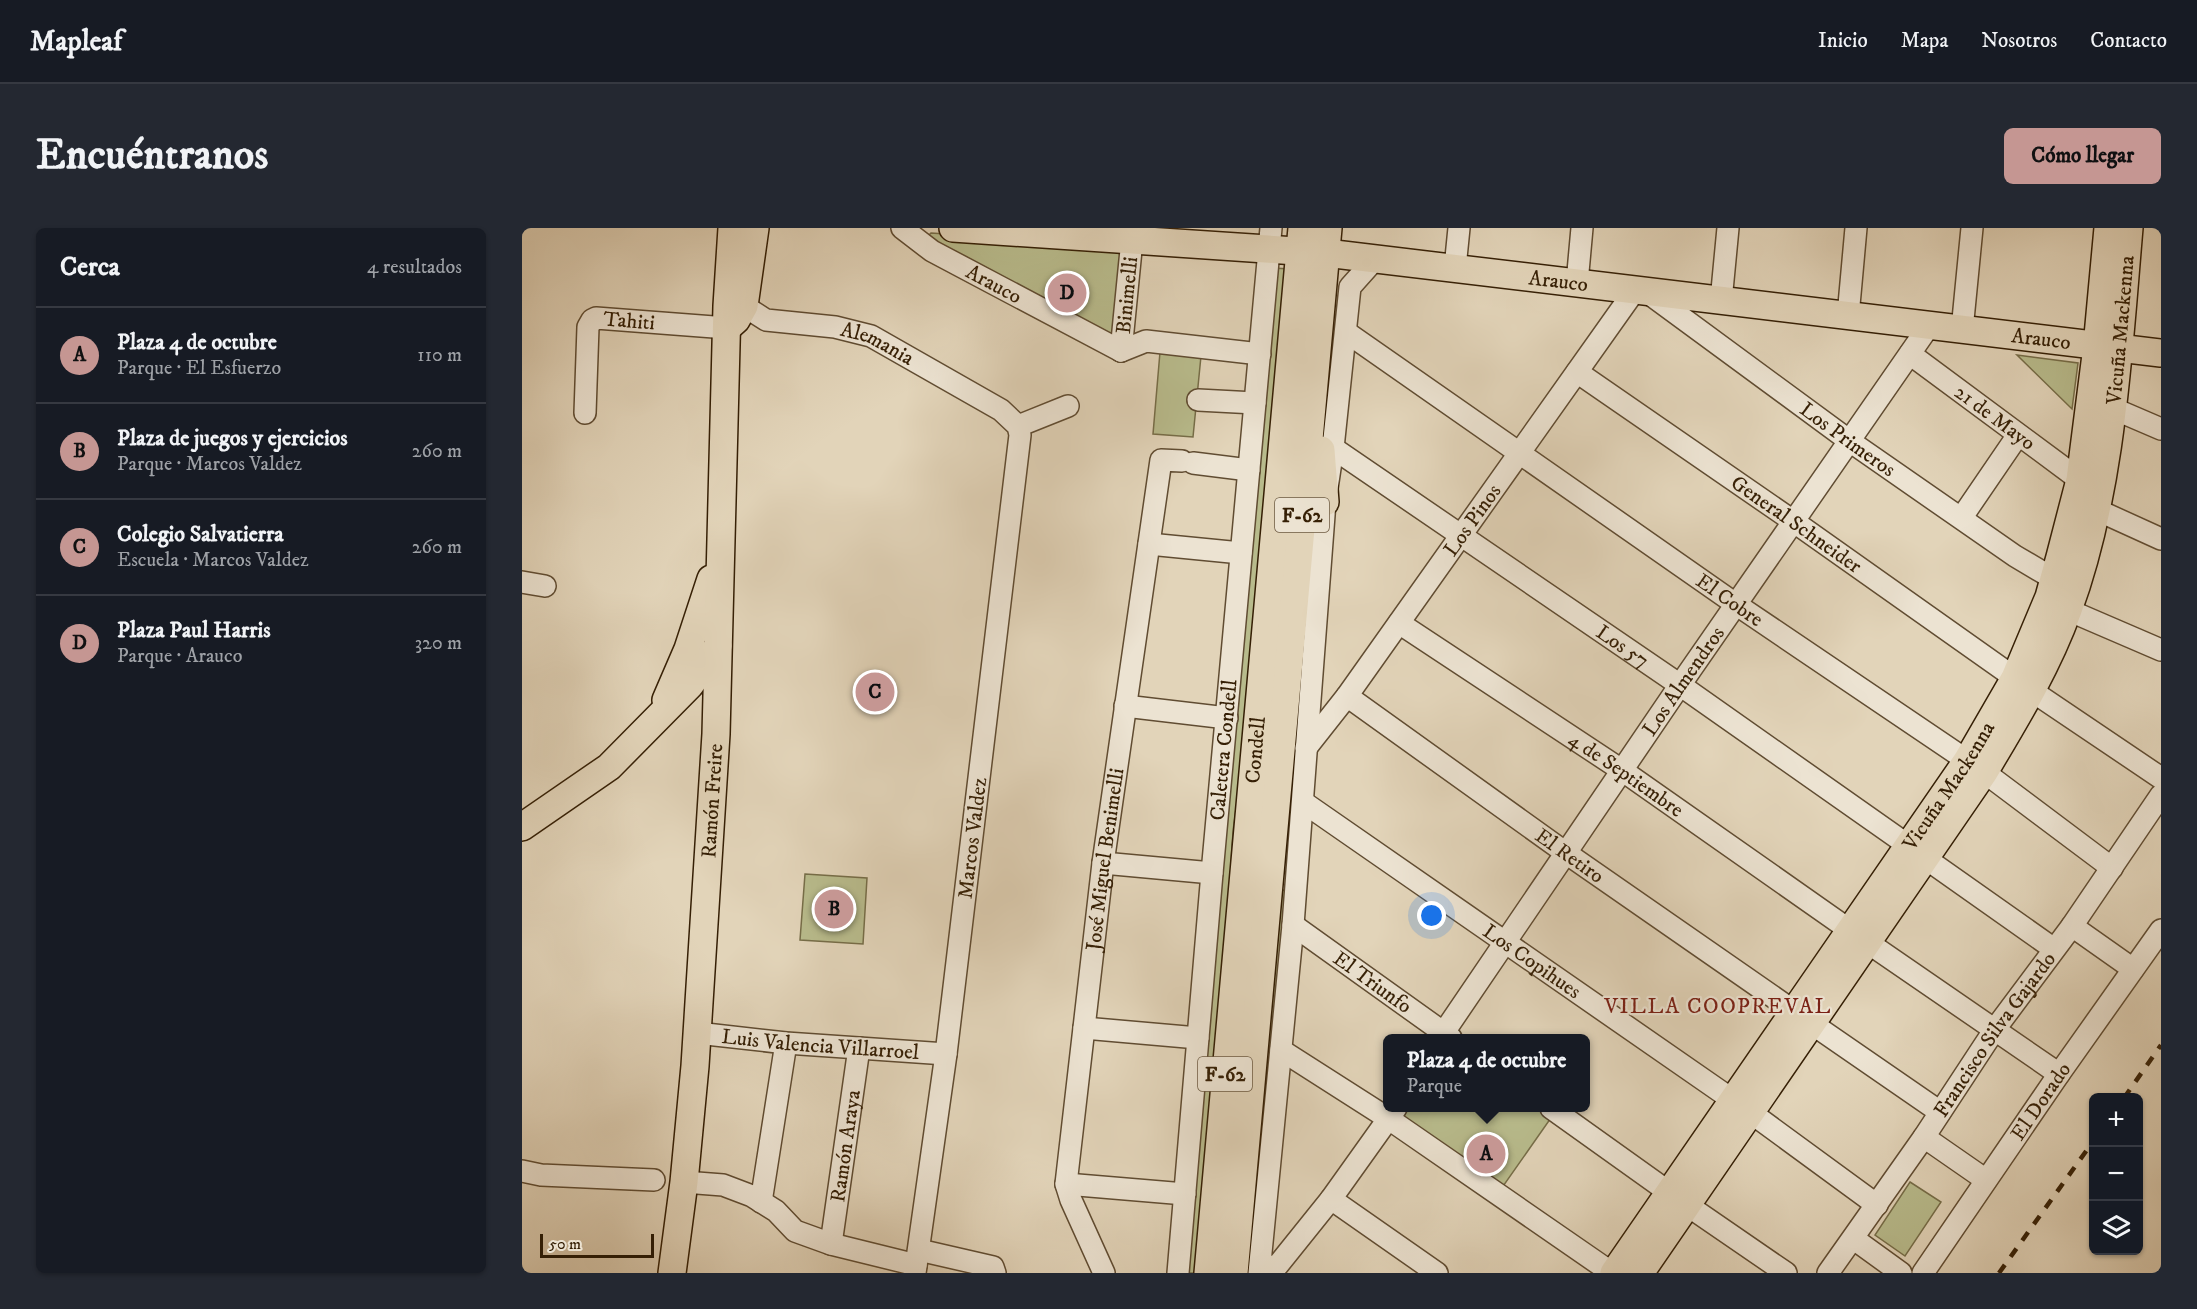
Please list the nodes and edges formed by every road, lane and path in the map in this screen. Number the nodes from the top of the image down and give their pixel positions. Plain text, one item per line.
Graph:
1 (732, 228) edge
2 (755, 228) edge
3 (902, 228) edge
4 (953, 228) edge
5 (1459, 228) edge
6 (1582, 228) edge
7 (1728, 228) edge
8 (1856, 228) edge
9 (1972, 228) edge
10 (2108, 228) edge
11 (2129, 228) edge
12 (1034, 231) edge
13 (1163, 235) edge
14 (1271, 239) edge
15 (1132, 240) junction
16 (1314, 240) edge
17 (1375, 259) junction
18 (1455, 268) junction
19 (728, 280) junction
20 (1577, 283) junction
21 (1641, 291) junction
22 (1721, 301) junction
23 (744, 306) junction
24 (1848, 316) junction
25 (1929, 326) junction
26 (727, 328) junction
27 (1962, 330) junction
28 (1346, 332) junction
29 (2108, 348) junction
30 (1120, 351) junction
31 (2161, 353) edge
32 (1260, 354) junction
33 (1910, 354) junction
34 (1577, 372) junction
35 (1315, 381) junction
36 (1198, 400) dead end
37 (1255, 403) junction
38 (1068, 406) dead end
39 (2112, 408) junction
40 (585, 413) dead end
41 (1018, 426) junction
42 (2161, 429) edge
43 (2018, 435) junction
44 (1851, 442) junction
45 (1333, 448) junction
46 (1520, 454) junction
47 (1249, 470) junction
48 (2080, 480) junction
49 (1325, 502) junction
50 (2095, 509) junction
51 (1962, 517) junction
52 (1793, 521) junction
53 (720, 533) junction
54 (1460, 536) junction
55 (2161, 539) edge
56 (1149, 544) junction
57 (1241, 553) junction
58 (2054, 579) junction
59 (522, 582) edge
60 (544, 586) dead end
61 (1737, 605) junction
62 (2068, 610) junction
63 (1399, 622) junction
64 (718, 646) junction
65 (2161, 650) edge
66 (2024, 684) junction
67 (690, 685) junction
68 (1680, 685) junction
69 (717, 695) junction
70 (1347, 696) junction
71 (1125, 706) junction
72 (1227, 718) junction
73 (656, 720) junction
74 (1306, 748) junction
75 (1976, 766) junction
76 (1623, 771) junction
77 (2161, 778) edge
78 (2161, 795) edge
79 (1303, 802) junction
80 (2152, 826) edge
81 (522, 827) edge
82 (1917, 852) junction
83 (1566, 853) junction
84 (1103, 863) junction
85 (2112, 868) junction
86 (1212, 873) junction
87 (1293, 925) junction
88 (2072, 926) junction
89 (2161, 930) edge
90 (1859, 936) junction
91 (1504, 944) junction
92 (2054, 949) junction
93 (2133, 969) junction
94 (1803, 1018) junction
95 (1084, 1028) junction
96 (1995, 1029) junction
97 (697, 1034) junction
98 (1442, 1034) edge
99 (1446, 1034) edge
100 (1198, 1038) junction
101 (786, 1043) junction
102 (859, 1048) junction
103 (1281, 1050) junction
104 (946, 1054) junction
105 (2059, 1074) junction
106 (1383, 1107) edge
107 (1742, 1107) junction
108 (1558, 1112) edge
109 (1940, 1112) junction
110 (1393, 1113) edge
111 (1924, 1137) junction
112 (522, 1171) edge
113 (1986, 1179) junction
114 (654, 1180) dead end
115 (684, 1182) junction
116 (1066, 1184) junction
117 (1185, 1194) junction
118 (1331, 1199) junction
119 (1678, 1199) junction
120 (761, 1202) junction
121 (1877, 1205) junction
122 (1854, 1239) junction
123 (831, 1244) junction
124 (917, 1263) edge
125 (1929, 1271) edge
126 (1251, 1272) edge
127 (672, 1273) edge
128 (995, 1273) edge
129 (1104, 1273) edge
130 (1178, 1273) edge
131 (1208, 1273) edge
132 (1437, 1273) edge
133 (1613, 1273) edge
134 (1640, 1273) edge
135 (1786, 1273) edge
136 (1828, 1273) edge
137 (1901, 1273) edge

1 - 19 main road, Ramón Freire
2 - 23 main road
3 - 30 street, Arauco
4 - 12 main road, Arauco
5 - 18 street
6 - 20 street
7 - 22 street
8 - 24 street
9 - 27 street
10 - 29 main road, Vicuña Mackenna
11 - 29 main road, Vicuña Mackenna
12 - 15 main road, Arauco
13 - 14 main road, Arauco
13 - 15 main road, Arauco
14 - 16 main road, Arauco
14 - 32 street, Caletera Condell
15 - 30 street, Binimelli
16 - 17 main road, Arauco
16 - 35 main road, Condell / F-62
16 - 131 main road, Condell / F-62
17 - 18 main road, Arauco
17 - 28 street
18 - 20 main road, Arauco
19 - 23 main road
19 - 26 main road, Ramón Freire
20 - 21 main road, Arauco
21 - 22 main road, Arauco
21 - 34 street, Los Pinos
21 - 44 street, Los Primeros
22 - 24 main road, Arauco
23 - 26 main road
23 - 41 street, Alemania
24 - 25 main road, Arauco
25 - 27 main road, Arauco
25 - 33 street, Los Almendros
26 - 40 street, Tahiti
26 - 53 main road, Ramón Freire
27 - 29 main road, Arauco
28 - 45 street
28 - 46 street, El Cobre
29 - 31 main road, Arauco
29 - 39 main road, Vicuña Mackenna
29 - 48 main road, Vicuña Mackenna
30 - 32 street
32 - 37 street, Caletera Condell
33 - 43 street, 21 de Mayo
33 - 44 street, Los Almendros
34 - 46 street, Los Pinos
34 - 52 street, General Schneider
35 - 49 main road
35 - 126 main road, Condell / F-62
36 - 37 street
37 - 47 street, Caletera Condell
38 - 41 street
39 - 42 street
39 - 50 main road, Vicuña Mackenna
41 - 104 street, Marcos Valdez
43 - 48 street, 21 de Mayo
43 - 51 street
44 - 51 street, Los Primeros
44 - 52 street, Los Almendros
45 - 49 street
45 - 54 street, Los 57
46 - 54 street, Los Pinos
46 - 61 street, El Cobre
47 - 56 street, José Miguel Benimelli
47 - 57 street, Caletera Condell
48 - 58 main road, Vicuña Mackenna
49 - 74 street
50 - 55 street
50 - 62 main road, Vicuña Mackenna
51 - 58 street, Los Primeros
52 - 61 street, Los Almendros
52 - 66 street, General Schneider
53 - 64 main road, Ramón Freire
53 - 73 main road
54 - 63 street, Los Pinos
54 - 68 street, Los 57
56 - 57 street
56 - 71 street, José Miguel Benimelli
57 - 72 street, Caletera Condell
58 - 66 main road, Vicuña Mackenna
59 - 60 street
61 - 68 street, Los Almendros
61 - 75 street, El Cobre
62 - 65 street
62 - 66 main road, Vicuña Mackenna
63 - 70 street, Los Pinos
63 - 76 street, 4 de Septiembre
64 - 67 main road
64 - 69 main road, Ramón Freire
66 - 75 main road, Vicuña Mackenna
66 - 77 street, General Schneider
67 - 69 main road
67 - 73 main road
68 - 76 street, Los Almendros
68 - 82 street, Los 57
69 - 97 main road, Ramón Freire
70 - 74 street, Los Pinos
70 - 83 street, El Retiro
71 - 72 street
71 - 84 street, José Miguel Benimelli
72 - 86 street, Caletera Condell
73 - 81 main road
74 - 79 street
75 - 82 main road, Vicuña Mackenna
75 - 85 street, El Cobre
76 - 83 street, Los Almendros
76 - 90 street, 4 de Septiembre
78 - 80 street, Francisco Silva Gajardo
79 - 87 street
79 - 91 street, Los Copihues
80 - 85 street, Francisco Silva Gajardo
82 - 90 main road, Vicuña Mackenna
82 - 92 street, Los 57
83 - 91 street, Los Almendros
83 - 94 street, El Retiro
84 - 86 street
84 - 95 street, José Miguel Benimelli
85 - 88 street, Francisco Silva Gajardo
86 - 100 street, Caletera Condell
87 - 98 street, El Triunfo
87 - 103 street
88 - 92 street, Francisco Silva Gajardo
88 - 93 street
89 - 93 street, El Dorado
90 - 94 main road, Vicuña Mackenna
90 - 96 street, 4 de Septiembre
91 - 99 street, Los Almendros
91 - 107 street, Los Copihues
92 - 96 street, Francisco Silva Gajardo
93 - 105 street, El Dorado
94 - 107 main road, Vicuña Mackenna
94 - 109 street, El Retiro
95 - 100 street
95 - 116 street, José Miguel Benimelli
96 - 105 street, 4 de Septiembre
96 - 109 street, Francisco Silva Gajardo
97 - 101 street, Luis Valencia Villarroel
97 - 115 main road, Ramón Freire
100 - 117 street, Caletera Condell
101 - 102 street, Luis Valencia Villarroel
101 - 120 street
102 - 104 street, Luis Valencia Villarroel
102 - 123 street, Ramón Araya
103 - 106 street
103 - 126 street
104 - 124 street, Marcos Valdez
105 - 113 street, El Dorado
107 - 119 main road, Vicuña Mackenna
107 - 121 street, Los Copihues
108 - 119 street
109 - 111 street, Francisco Silva Gajardo
110 - 118 street
110 - 133 street
111 - 113 street
111 - 121 street, Francisco Silva Gajardo
112 - 114 street
113 - 125 street, El Dorado
115 - 120 street
115 - 127 main road, Ramón Freire
116 - 117 street
116 - 129 street, José Miguel Benimelli
117 - 130 street, Caletera Condell
118 - 126 street
118 - 132 street
119 - 133 main road, Vicuña Mackenna
119 - 134 main road, Vicuña Mackenna
119 - 135 street
120 - 123 street
121 - 122 street, Francisco Silva Gajardo
122 - 136 street, Francisco Silva Gajardo
122 - 137 street
123 - 124 street
124 - 128 street

